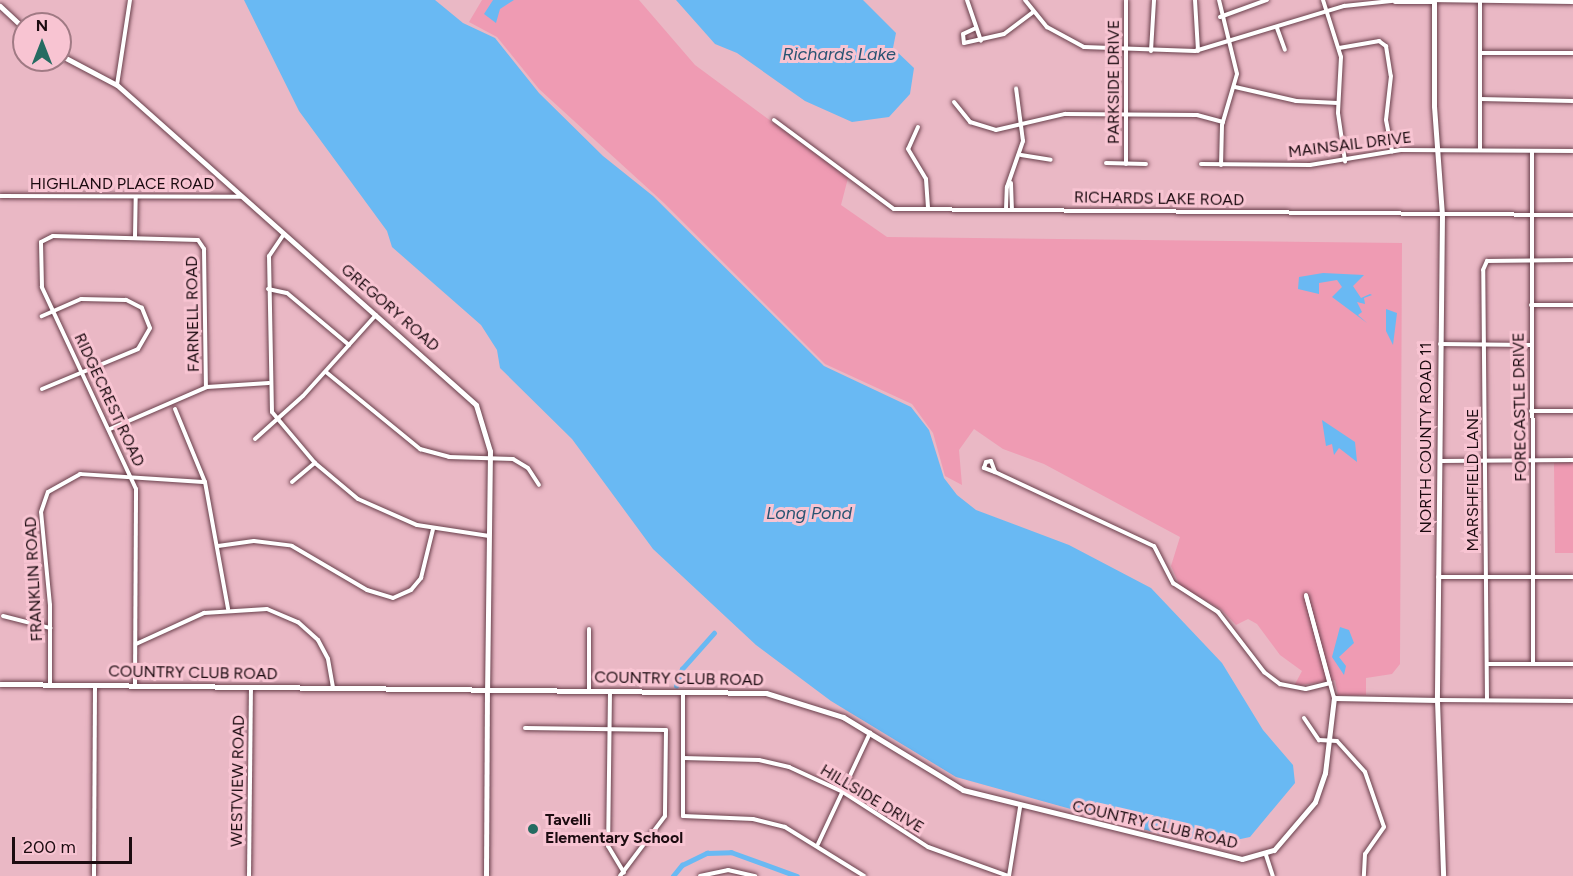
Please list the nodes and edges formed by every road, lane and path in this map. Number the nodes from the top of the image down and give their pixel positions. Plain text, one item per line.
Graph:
1 (130, 0) edge
2 (967, 0) edge
3 (1025, 0) edge
4 (1126, 0) edge
5 (1154, 0) edge
6 (1195, 0) edge
7 (1219, 0) edge
8 (1267, 0) edge
9 (1323, 0) edge
10 (1401, 0) edge
11 (1427, 0) edge
12 (1434, 1) edge
13 (1480, 1) edge
14 (1395, 2) junction
15 (1573, 3) edge
16 (0, 6) edge
17 (1033, 12) junction
18 (1327, 12) junction
19 (12, 17) edge
20 (1220, 17) junction
21 (976, 28) junction
22 (1278, 28) junction
23 (981, 41) junction
24 (1228, 45) junction
25 (1339, 48) junction
26 (1285, 50) dead end
27 (1127, 51) junction
28 (1151, 51) junction
29 (1198, 51) junction
30 (1480, 53) junction
31 (1573, 53) edge
32 (72, 61) edge
33 (117, 85) junction
34 (1235, 87) junction
35 (1016, 88) dead end
36 (1480, 99) junction
37 (1573, 101) edge
38 (954, 102) dead end
39 (1338, 103) junction
40 (1126, 115) junction
41 (774, 120) dead end
42 (1223, 122) junction
43 (1021, 124) junction
44 (918, 127) dead end
45 (1480, 149) junction
46 (1439, 150) junction
47 (1392, 151) junction
48 (1532, 151) junction
49 (1573, 151) edge
50 (1021, 155) junction
51 (1051, 160) dead end
52 (1346, 161) junction
53 (1106, 163) dead end
54 (1126, 164) junction
55 (1146, 164) dead end
56 (1201, 164) dead end
57 (1221, 165) junction
58 (1011, 182) junction
59 (0, 196) edge
60 (243, 197) junction
61 (136, 198) junction
62 (928, 209) junction
63 (1006, 210) junction
64 (1012, 210) junction
65 (1442, 214) junction
66 (1530, 214) junction
67 (1573, 215) edge
68 (284, 234) junction
69 (135, 237) junction
70 (1573, 260) edge
71 (1531, 261) junction
72 (268, 288) junction
73 (1531, 305) junction
74 (1573, 305) edge
75 (53, 311) junction
76 (376, 314) junction
77 (42, 316) dead end
78 (1440, 344) junction
79 (1484, 344) junction
80 (349, 345) junction
81 (1531, 345) junction
82 (326, 372) junction
83 (83, 373) junction
84 (269, 383) junction
85 (206, 387) junction
86 (42, 390) dead end
87 (175, 409) dead end
88 (1531, 411) junction
89 (1573, 411) edge
90 (277, 419) junction
91 (110, 429) junction
92 (255, 439) dead end
93 (490, 457) junction
94 (1533, 460) junction
95 (1573, 460) edge
96 (1440, 461) junction
97 (1486, 461) junction
98 (315, 463) junction
99 (994, 472) dead end
100 (133, 477) junction
101 (205, 482) junction
102 (292, 482) dead end
103 (539, 485) dead end
104 (433, 529) junction
105 (489, 536) junction
106 (218, 546) junction
107 (1438, 577) junction
108 (1573, 577) edge
109 (1486, 578) junction
110 (1532, 578) junction
111 (1306, 595) dead end
112 (228, 609) junction
113 (3, 616) dead end
114 (50, 628) junction
115 (589, 629) dead end
116 (136, 644) junction
117 (1487, 664) junction
118 (1533, 664) junction
119 (1573, 664) edge
120 (1330, 682) junction
121 (0, 684) edge
122 (50, 684) junction
123 (95, 685) junction
124 (135, 686) junction
125 (251, 687) junction
126 (333, 688) junction
127 (488, 690) junction
128 (589, 691) junction
129 (610, 691) junction
130 (683, 692) junction
131 (1334, 698) junction
132 (1437, 700) junction
133 (1487, 700) junction
134 (1573, 701) edge
135 (1304, 718) dead end
136 (525, 728) dead end
137 (610, 729) junction
138 (870, 733) junction
139 (1329, 741) junction
140 (683, 758) junction
141 (843, 792) junction
142 (1020, 807) junction
143 (818, 844) junction
144 (1266, 855) junction
145 (622, 874) edge
146 (94, 876) edge
147 (249, 876) edge
148 (486, 876) edge
149 (700, 876) edge
150 (755, 876) edge
151 (864, 876) edge
152 (1009, 876) edge
153 (1273, 876) edge
154 (1364, 876) edge
155 (1443, 876) edge

1 - 33 street
2 - 21 street
3 - 17 street
4 - 27 street, PARKSIDE DRIVE
5 - 28 street
6 - 29 street
7 - 20 street
8 - 20 street
9 - 18 street
10 - 14 street
11 - 12 street
12 - 13 street
12 - 14 street
12 - 46 street, NORTH COUNTY ROAD 11
13 - 15 street
13 - 30 street
14 - 18 street
16 - 19 street
17 - 23 street
17 - 27 street
18 - 22 street
18 - 25 street
20 - 24 street
21 - 23 street
21 - 23 street
22 - 24 street
22 - 26 street
24 - 29 street
24 - 34 street
25 - 39 street
25 - 47 street
27 - 28 street
27 - 40 street, PARKSIDE DRIVE
28 - 29 street
30 - 31 street
30 - 36 street
32 - 33 street, GREGORY ROAD
33 - 60 street, GREGORY ROAD
34 - 39 street
34 - 42 street
35 - 43 street
36 - 37 street
36 - 45 street
38 - 43 street
39 - 52 street
40 - 42 street
40 - 43 street
40 - 54 street, PARKSIDE DRIVE
41 - 62 street, RICHARDS LAKE ROAD
42 - 57 street
43 - 50 street
44 - 62 street
45 - 46 street, MAINSAIL DRIVE
45 - 48 street, MAINSAIL DRIVE
46 - 47 street, MAINSAIL DRIVE
46 - 65 street, NORTH COUNTY ROAD 11
47 - 52 street, MAINSAIL DRIVE
48 - 49 street, MAINSAIL DRIVE
48 - 66 street, FORECASTLE DRIVE
50 - 51 street
50 - 58 street
52 - 57 street, MAINSAIL DRIVE
53 - 54 street
54 - 55 street
56 - 57 street, MAINSAIL DRIVE
58 - 63 street
58 - 64 street
59 - 61 street, HIGHLAND PLACE ROAD
60 - 61 street, HIGHLAND PLACE ROAD
60 - 68 street, GREGORY ROAD
61 - 69 street
62 - 63 street, RICHARDS LAKE ROAD
63 - 64 street, RICHARDS LAKE ROAD
64 - 65 street, RICHARDS LAKE ROAD
65 - 66 street, RICHARDS LAKE ROAD
65 - 78 street, NORTH COUNTY ROAD 11
66 - 67 street, RICHARDS LAKE ROAD
66 - 71 street, FORECASTLE DRIVE
68 - 72 street
68 - 76 street, GREGORY ROAD
69 - 75 street, RIDGECREST ROAD
69 - 85 street, FARNELL ROAD
70 - 71 street
71 - 73 street, FORECASTLE DRIVE
71 - 79 street, MARSHFIELD LANE
72 - 80 street
72 - 84 street
73 - 74 street
73 - 81 street, FORECASTLE DRIVE
75 - 77 street
75 - 83 street, RIDGECREST ROAD
75 - 83 street
76 - 80 street
76 - 93 street, GREGORY ROAD
78 - 79 street
78 - 96 street, NORTH COUNTY ROAD 11
79 - 81 street
79 - 97 street, MARSHFIELD LANE
80 - 82 street
81 - 88 street, FORECASTLE DRIVE
82 - 90 street
82 - 93 street
83 - 86 street
83 - 91 street, RIDGECREST ROAD
84 - 85 street
84 - 90 street
85 - 91 street
87 - 101 street
88 - 89 street
88 - 94 street, FORECASTLE DRIVE
90 - 92 street
90 - 98 street
91 - 100 street, RIDGECREST ROAD
93 - 103 street
93 - 105 street, GREGORY ROAD
94 - 95 street
94 - 97 street
94 - 110 street, FORECASTLE DRIVE
96 - 97 street
96 - 107 street, NORTH COUNTY ROAD 11
97 - 109 street, MARSHFIELD LANE
98 - 102 street
98 - 104 street
99 - 120 street
100 - 101 street, FRANKLIN ROAD
100 - 114 street, FRANKLIN ROAD
100 - 116 street, RIDGECREST ROAD
101 - 106 street
104 - 105 street
104 - 106 street
105 - 127 street, GREGORY ROAD
106 - 112 street
107 - 109 street
107 - 132 street, NORTH COUNTY ROAD 11
108 - 110 street
109 - 110 street
109 - 117 street, MARSHFIELD LANE
110 - 118 street, FORECASTLE DRIVE
111 - 120 street
112 - 116 street
112 - 126 street
113 - 114 street
114 - 122 street, FRANKLIN ROAD
115 - 128 street
116 - 124 street, RIDGECREST ROAD
117 - 118 street
117 - 133 street, MARSHFIELD LANE
118 - 119 street
120 - 131 street
121 - 122 street, COUNTRY CLUB ROAD
122 - 123 street, COUNTRY CLUB ROAD
123 - 124 street, COUNTRY CLUB ROAD
123 - 146 street
124 - 125 street, COUNTRY CLUB ROAD
125 - 126 street, COUNTRY CLUB ROAD
125 - 147 street, WESTVIEW ROAD
126 - 127 street, COUNTRY CLUB ROAD
127 - 128 street, COUNTRY CLUB ROAD
127 - 148 street, GREGORY ROAD
128 - 129 street, COUNTRY CLUB ROAD
129 - 130 street, COUNTRY CLUB ROAD
129 - 137 street
130 - 138 street, COUNTRY CLUB ROAD
130 - 140 street
131 - 132 street
131 - 139 street
132 - 133 street
132 - 155 street, NORTH COUNTY ROAD 11
133 - 134 street
135 - 139 street
136 - 137 street
137 - 145 street
137 - 145 street
138 - 141 street
138 - 142 street, COUNTRY CLUB ROAD
139 - 144 street
139 - 154 street
140 - 141 street, HILLSIDE DRIVE
140 - 143 street
141 - 143 street
141 - 152 street, HILLSIDE DRIVE
142 - 144 street, COUNTRY CLUB ROAD
142 - 152 street
143 - 151 street
144 - 153 street
149 - 150 street

